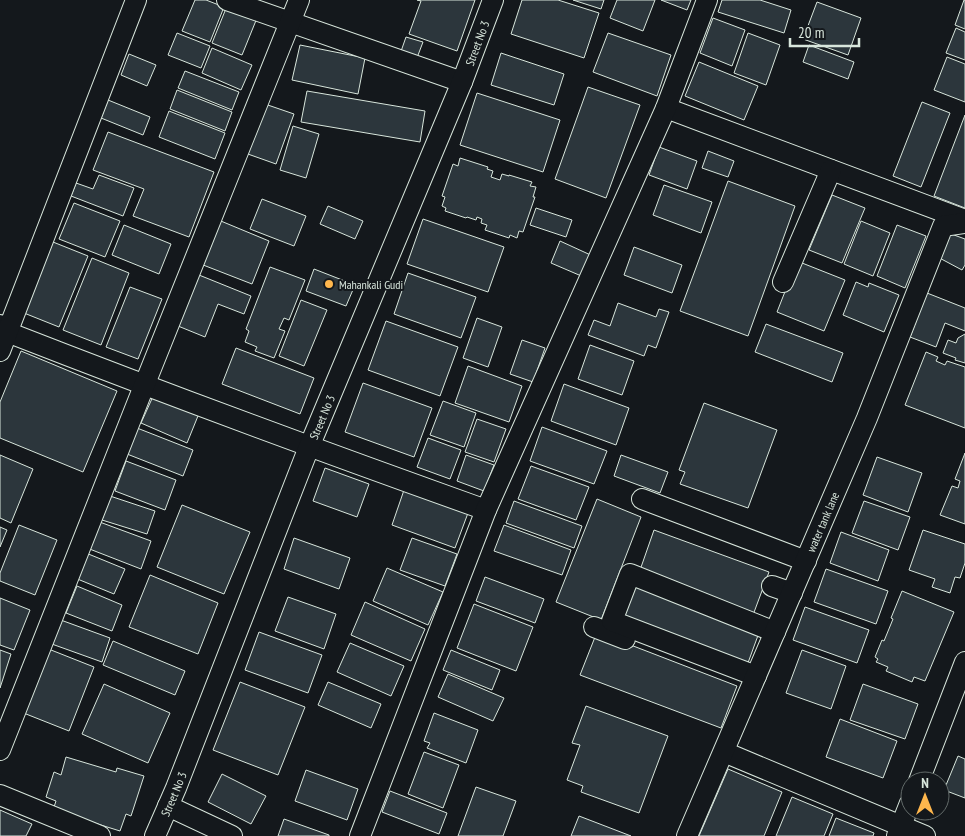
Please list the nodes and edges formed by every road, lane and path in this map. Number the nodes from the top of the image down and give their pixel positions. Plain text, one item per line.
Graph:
1 (136, 0) edge
2 (227, 0) edge
3 (299, 0) edge
4 (493, 0) edge
5 (707, 0) edge
6 (290, 23) junction
7 (462, 82) junction
8 (666, 108) junction
9 (831, 170) junction
10 (965, 222) edge
11 (783, 282) dead end
12 (4, 328) edge
13 (0, 350) edge
14 (144, 386) junction
15 (309, 447) junction
16 (642, 500) dead end
17 (486, 510) junction
18 (779, 564) dead end
19 (803, 566) junction
20 (772, 586) dead end
21 (792, 593) junction
22 (594, 627) dead end
23 (775, 632) junction
24 (965, 662) edge
25 (753, 682) junction
26 (0, 750) edge
27 (724, 752) junction
28 (923, 771) edge
29 (0, 796) edge
30 (168, 806) junction
31 (899, 831) edge
32 (100, 836) edge
33 (155, 836) edge
34 (232, 836) edge
35 (360, 836) edge
36 (688, 836) edge
37 (925, 836) edge

1 - 12 street
2 - 6 street
3 - 6 street
4 - 7 street, Street No 3
5 - 8 street
6 - 7 street
6 - 14 street
7 - 15 street, Street No 3
8 - 9 street
8 - 17 street
9 - 10 street
9 - 11 street
10 - 19 street, water tank lane
12 - 13 street
12 - 14 street
14 - 15 street
14 - 26 street
15 - 17 street
15 - 30 street, Street No 3
16 - 19 street
17 - 35 street
18 - 19 street
19 - 21 street, water tank lane
20 - 21 street
21 - 23 street, water tank lane
22 - 25 street
23 - 25 street, water tank lane
23 - 25 street
24 - 28 street
25 - 27 street, water tank lane
27 - 31 street
27 - 36 street, water tank lane
29 - 32 street
30 - 33 street, Street No 3
30 - 34 street
31 - 37 street

